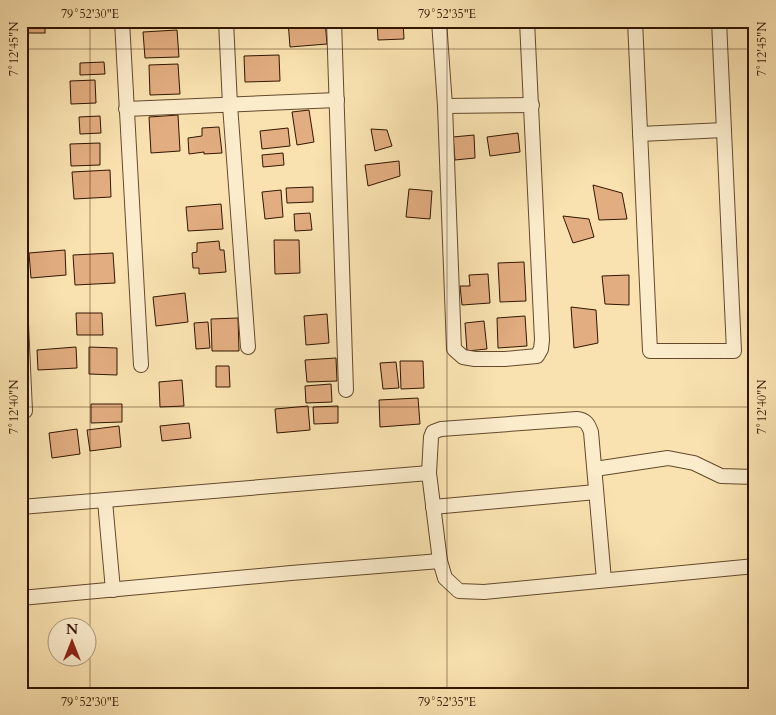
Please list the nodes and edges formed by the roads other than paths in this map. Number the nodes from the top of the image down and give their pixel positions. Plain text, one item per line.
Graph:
1 (122, 21) edge
2 (226, 21) edge
3 (334, 21) edge
4 (440, 21) edge
5 (527, 21) edge
6 (634, 21) edge
7 (720, 21) edge
8 (337, 100) junction
9 (230, 105) junction
10 (532, 105) junction
11 (445, 106) junction
12 (126, 109) junction
13 (724, 130) junction
14 (640, 134) junction
15 (21, 324) edge
16 (248, 347) dead end
17 (141, 365) dead end
18 (346, 390) dead end
19 (25, 411) dead end
20 (595, 469) junction
21 (429, 473) junction
22 (755, 477) edge
23 (596, 492) junction
24 (105, 501) junction
25 (21, 507) edge
26 (433, 507) junction
27 (440, 561) junction
28 (755, 566) edge
29 (604, 580) junction
30 (113, 590) junction
31 (21, 598) edge

1 - 12 street
2 - 9 street
3 - 8 street
4 - 11 street
5 - 10 street
6 - 14 street
7 - 13 street
8 - 9 street
8 - 18 street
9 - 12 street
9 - 16 street
10 - 11 street
10 - 11 street
12 - 17 street
13 - 14 street
13 - 14 street
15 - 19 street
20 - 21 street
20 - 22 street
20 - 23 street
21 - 24 street
21 - 26 street
23 - 26 street
23 - 29 street
24 - 25 street
24 - 30 street
26 - 27 street
27 - 29 street
27 - 30 street
28 - 29 street
30 - 31 street

